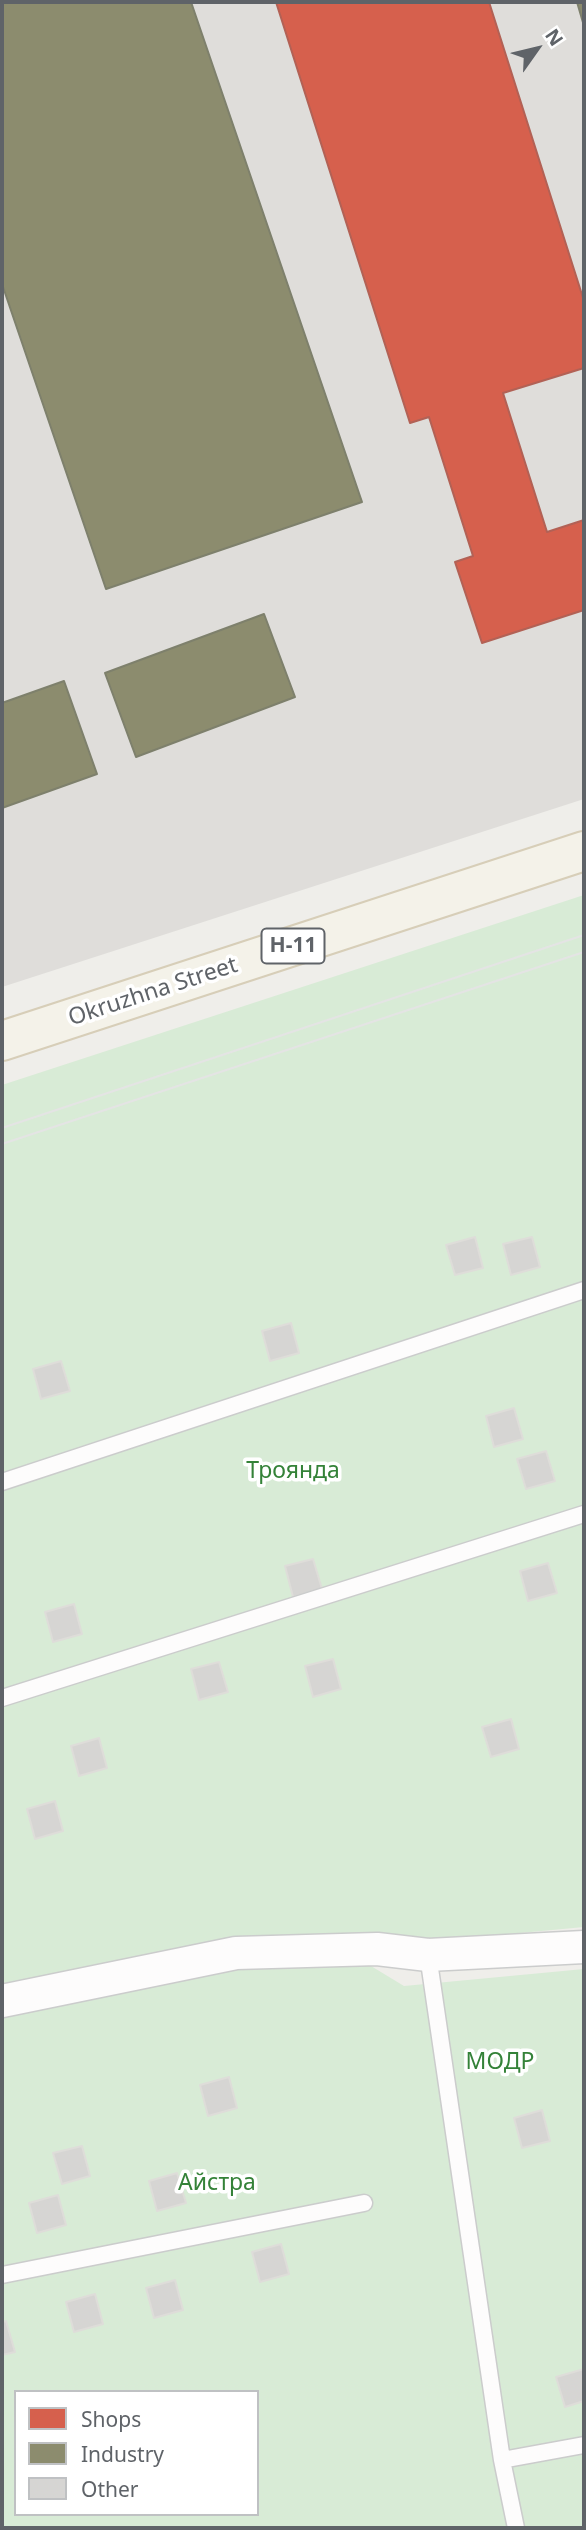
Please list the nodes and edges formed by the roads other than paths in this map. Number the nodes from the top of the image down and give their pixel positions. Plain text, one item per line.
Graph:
1 (584, 852) edge
2 (2, 1041) edge
3 (584, 1290) edge
4 (2, 1482) edge
5 (584, 1514) edge
6 (2, 1699) edge
7 (584, 1947) edge
8 (428, 1955) junction
9 (2, 2001) edge
10 (364, 2203) dead end
11 (2, 2275) edge
12 (584, 2445) edge
13 (502, 2460) junction
14 (516, 2528) edge

1 - 2 main road, Okruzhna Street / Н-11
3 - 4 lane
5 - 6 lane
7 - 8 street
8 - 9 street
8 - 13 lane
10 - 11 lane
12 - 13 lane
13 - 14 lane

